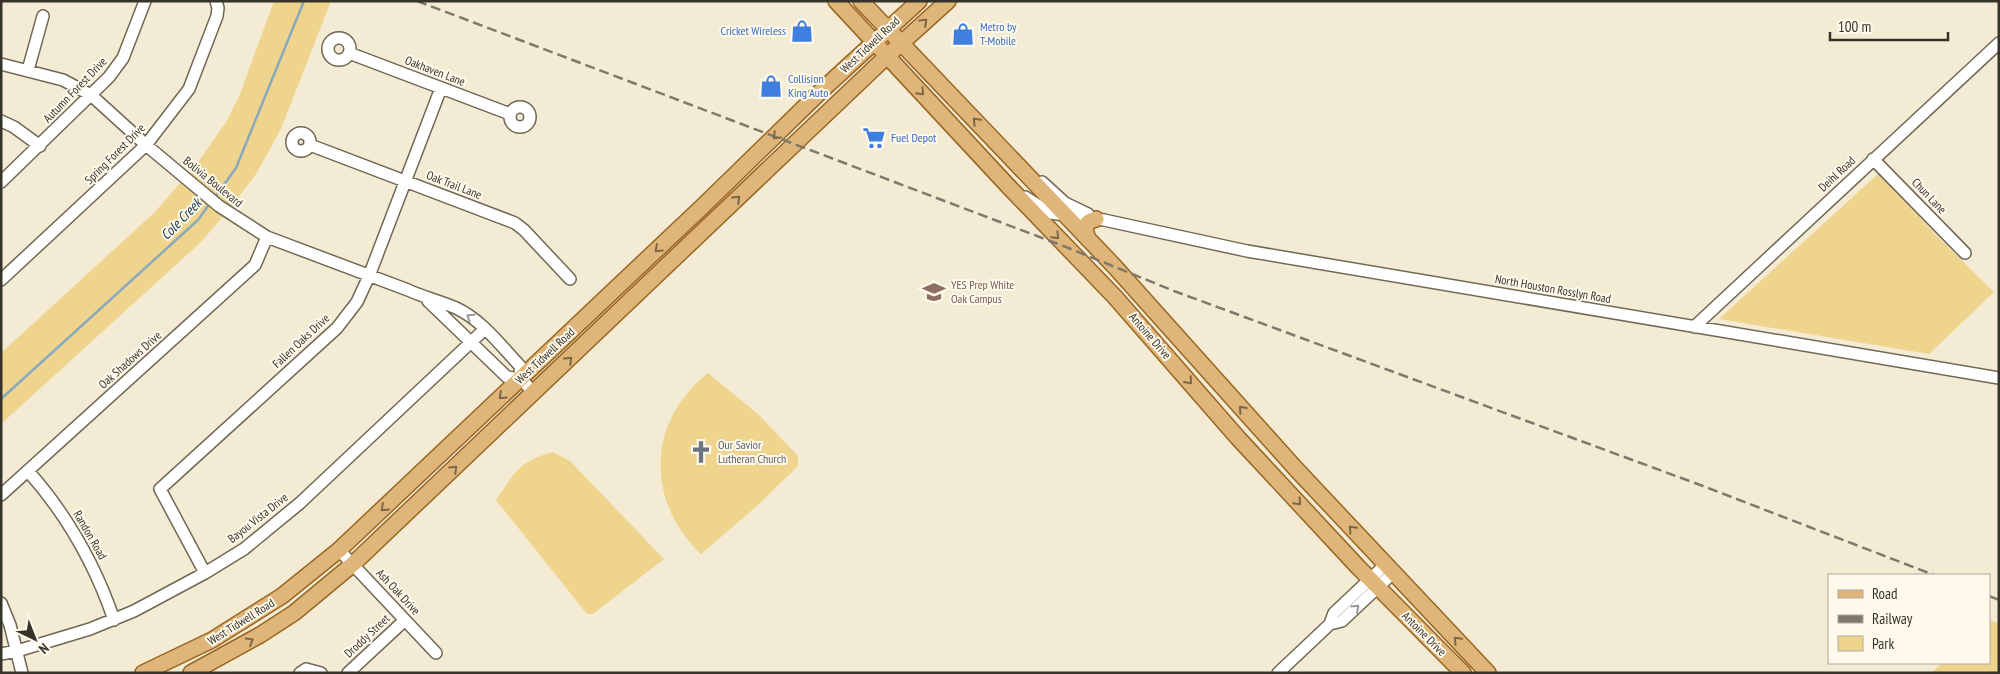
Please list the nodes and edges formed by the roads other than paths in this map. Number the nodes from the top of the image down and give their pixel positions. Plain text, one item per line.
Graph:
1 (145, 1) edge
2 (216, 1) edge
3 (836, 1) edge
4 (861, 1) edge
5 (919, 1) edge
6 (948, 1) edge
7 (43, 16) dead end
8 (888, 28) junction
9 (874, 42) junction
10 (1999, 42) edge
11 (901, 43) junction
12 (349, 53) dead end
13 (887, 56) junction
14 (1, 64) edge
15 (28, 70) junction
16 (441, 88) junction
17 (91, 95) junction
18 (510, 114) dead end
19 (796, 116) junction
20 (1, 121) edge
21 (811, 129) junction
22 (993, 138) junction
23 (146, 145) junction
24 (40, 146) junction
25 (310, 146) dead end
26 (977, 152) junction
27 (1013, 159) junction
28 (1873, 159) junction
29 (404, 180) junction
30 (1, 182) edge
31 (1009, 187) junction
32 (703, 206) junction
33 (1065, 215) junction
34 (1100, 219) junction
35 (716, 220) junction
36 (267, 237) junction
37 (1088, 239) junction
38 (1965, 253) dead end
39 (369, 276) junction
40 (570, 278) dead end
41 (1, 280) edge
42 (620, 285) junction
43 (425, 298) junction
44 (634, 298) junction
45 (1694, 327) junction
46 (484, 329) junction
47 (471, 342) junction
48 (1999, 378) edge
49 (521, 379) junction
50 (534, 393) junction
51 (28, 471) junction
52 (420, 475) junction
53 (432, 490) junction
54 (1, 495) edge
55 (339, 550) junction
56 (353, 564) junction
57 (1389, 569) junction
58 (205, 573) junction
59 (1374, 583) junction
60 (1, 602) edge
61 (114, 620) junction
62 (405, 620) junction
63 (212, 640) junction
64 (17, 651) junction
65 (436, 653) dead end
66 (1, 654) edge
67 (221, 657) junction
68 (22, 673) edge
69 (143, 673) edge
70 (192, 673) edge
71 (300, 673) edge
72 (321, 673) edge
73 (348, 673) edge
74 (1278, 673) edge
75 (1463, 673) edge
76 (1488, 673) edge

1 - 17 street, Autumn Forest Drive
2 - 23 street, Spring Forest Drive
3 - 9 main road, Antoine Drive
4 - 8 main road, Antoine Drive
5 - 8 main road, West Tidwell Road
11 -> 6 main road, West Tidwell Road
7 - 15 street
8 - 9 main road, West Tidwell Road
8 - 11 main road, Antoine Drive
9 - 13 main road, Antoine Drive
9 - 19 main road, West Tidwell Road
10 - 28 street, Deihl Road
11 - 13 main road, West Tidwell Road
22 -> 11 main road, Antoine Drive
12 - 16 street, Oakhaven Lane
13 - 21 main road, West Tidwell Road
13 -> 26 main road, Antoine Drive
14 - 15 street, Bolivia Boulevard
15 - 17 street, Bolivia Boulevard
16 - 18 street, Oakhaven Lane
16 - 29 street, Fallen Oaks Drive
17 - 23 street, Bolivia Boulevard
17 - 24 street, Autumn Forest Drive
19 - 21 main road
19 -> 32 main road, West Tidwell Road
20 - 24 street
35 -> 21 main road, West Tidwell Road
22 - 26 main road
22 - 27 main road, Antoine Drive
23 - 36 street, Bolivia Boulevard
23 - 41 street, Spring Forest Drive
24 - 30 street, Autumn Forest Drive
25 - 29 street, Oak Trail Lane
26 - 31 main road, Antoine Drive
27 - 33 main road, Antoine Drive
27 - 34 street, North Houston Rosslyn Road
28 - 38 street, Chun Lane
28 - 45 street, Deihl Road
29 - 39 street, Fallen Oaks Drive
29 - 40 street, Oak Trail Lane
31 - 33 street, North Houston Rosslyn Road
31 -> 59 main road, Antoine Drive
32 - 35 main road
32 -> 42 main road, West Tidwell Road
33 - 34 street, North Houston Rosslyn Road
33 - 37 main road, Antoine Drive
34 - 37 main road
34 - 45 street, North Houston Rosslyn Road
35 - 44 main road, West Tidwell Road
36 - 39 street, Bolivia Boulevard
36 - 51 street, Oak Shadows Drive
57 -> 37 main road, Antoine Drive
39 - 43 street, Bolivia Boulevard
39 - 58 street, Fallen Oaks Drive
42 - 44 main road
42 - 49 main road, West Tidwell Road
46 -> 43 street, Bolivia Boulevard
43 - 47 street, Bolivia Boulevard
50 -> 44 main road, West Tidwell Road
45 - 48 street, North Houston Rosslyn Road
46 - 47 street, Bayou Vista Drive
46 - 49 street, Bolivia Boulevard
47 - 49 street, Bolivia Boulevard
47 - 58 street, Bayou Vista Drive
49 - 50 street, Bolivia Boulevard
49 -> 52 main road, West Tidwell Road
53 -> 50 main road, West Tidwell Road
51 - 54 street, Oak Shadows Drive
51 - 61 street, Randon Road
52 - 53 main road
52 -> 55 main road, West Tidwell Road
53 - 56 main road, West Tidwell Road
55 - 56 street, Ash Oak Drive
55 - 63 main road, West Tidwell Road
56 - 62 street, Ash Oak Drive
67 -> 56 main road, West Tidwell Road
57 - 59 street
76 -> 57 main road, Antoine Drive
58 - 61 street, Bayou Vista Drive
59 - 74 street
59 - 75 main road, Antoine Drive
60 - 64 street
61 - 64 street, Bayou Vista Drive
62 - 65 street, Ash Oak Drive
62 - 73 street, Droddy Street
63 - 67 main road
63 - 69 main road, West Tidwell Road
64 - 66 street, Bayou Vista Drive
64 - 68 street
67 - 70 main road, West Tidwell Road
71 - 72 street

